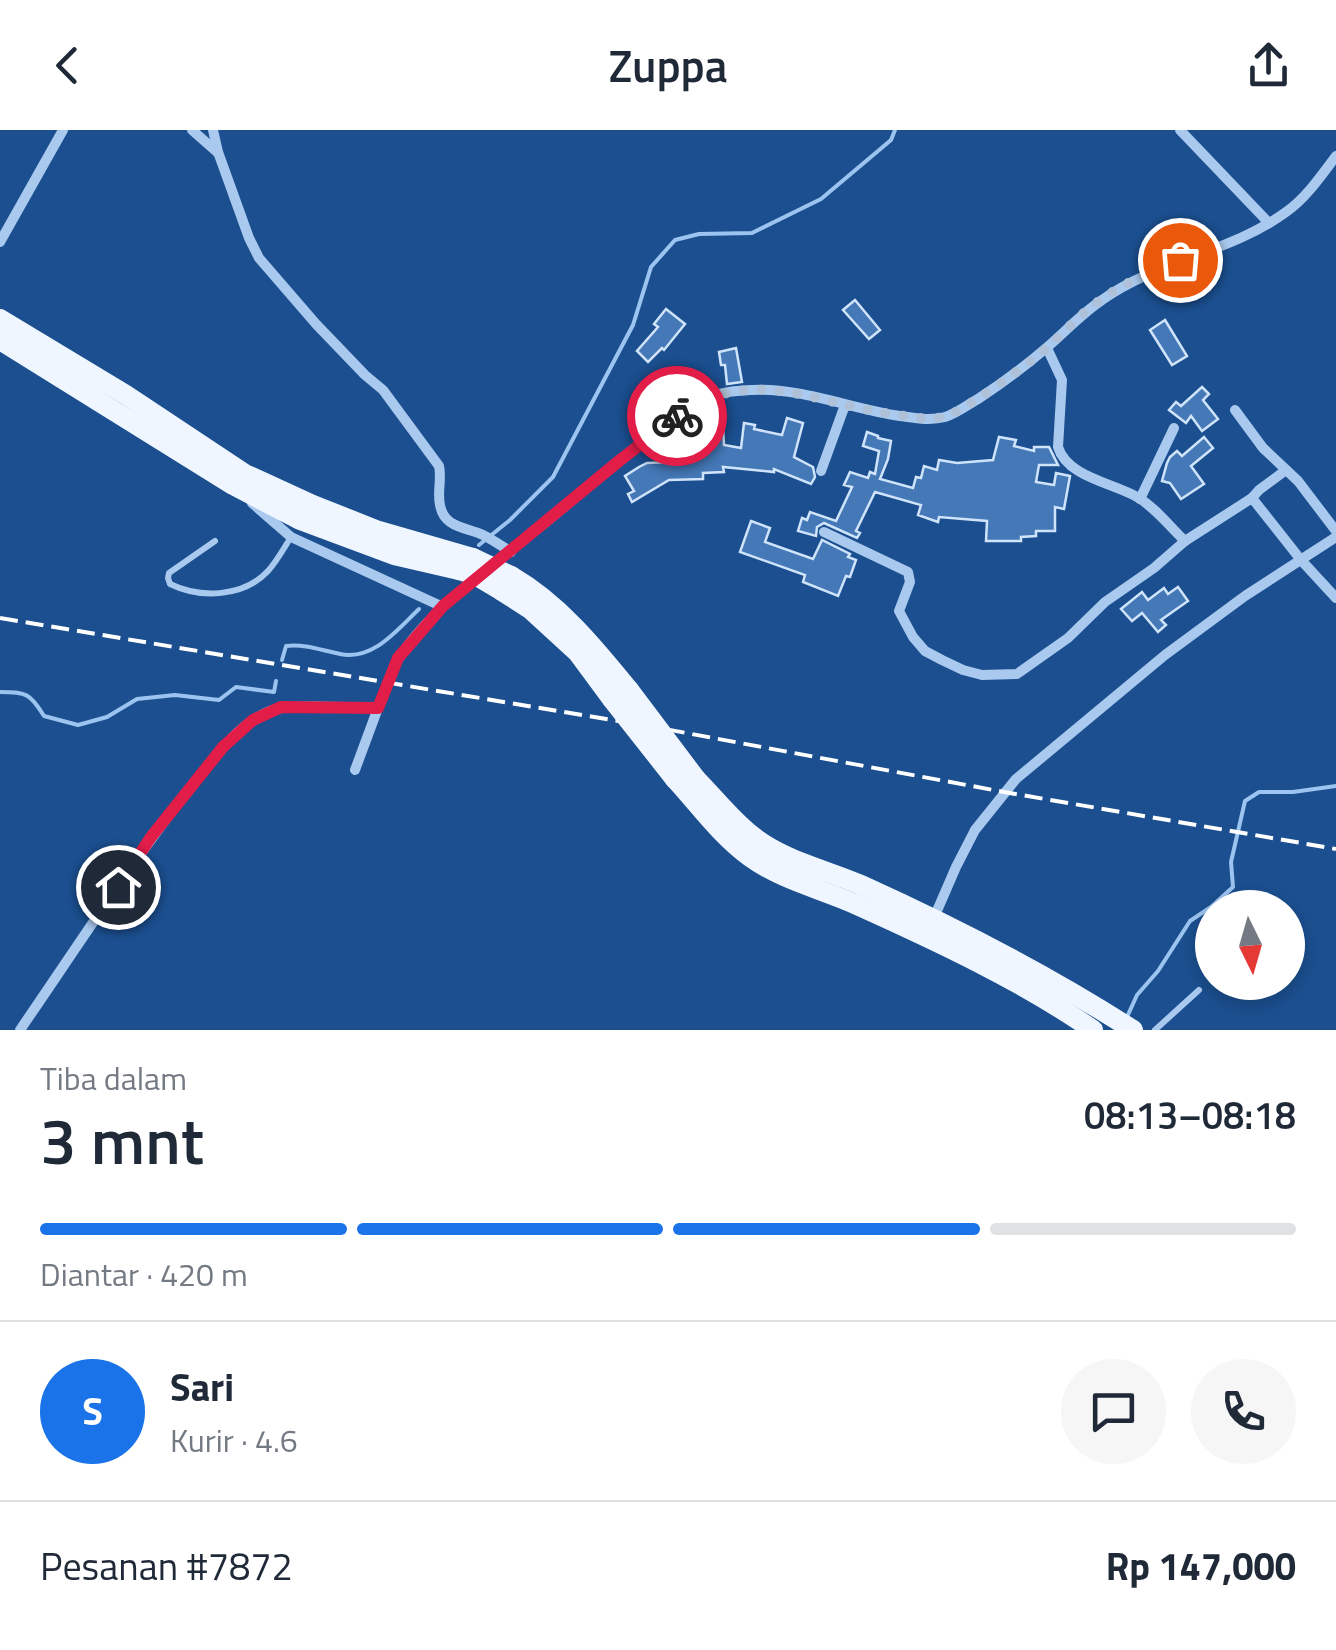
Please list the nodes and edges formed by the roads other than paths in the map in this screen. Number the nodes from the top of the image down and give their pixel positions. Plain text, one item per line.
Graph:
1 (64, 130) edge
2 (192, 130) edge
3 (212, 130) edge
4 (1180, 130) edge
5 (218, 152) junction
6 (1336, 156) edge
7 (1269, 223) junction
8 (0, 242) edge
9 (0, 319) edge
10 (0, 340) edge
11 (1047, 348) junction
12 (845, 405) junction
13 (1236, 410) dead end
14 (1174, 428) dead end
15 (1286, 470) junction
16 (821, 471) dead end
17 (233, 485) junction
18 (1252, 498) junction
19 (1140, 499) junction
20 (824, 532) dead end
21 (1336, 534) edge
22 (291, 537) junction
23 (1185, 541) junction
24 (215, 542) dead end
25 (511, 552) junction
26 (1301, 560) junction
27 (466, 564) junction
28 (1336, 598) edge
29 (443, 606) junction
30 (378, 708) junction
31 (354, 770) dead end
32 (686, 779) junction
33 (934, 920) junction
34 (1195, 994) edge
35 (20, 1030) edge
36 (1094, 1030) edge
37 (1132, 1030) edge
38 (1155, 1030) edge

1 - 8 street
2 - 5 street
3 - 5 street
4 - 7 street
5 - 25 street
6 - 7 street
7 - 11 street
9 - 27 main road
10 - 17 main road
11 - 12 street
11 - 19 street
12 - 16 street
12 - 25 street
13 - 15 street
14 - 19 street
15 - 18 street
15 - 21 street
17 - 22 street
17 - 27 main road
18 - 23 street
18 - 26 street
19 - 23 street
20 - 23 street
21 - 26 street
22 - 24 lane
22 - 29 street
25 - 29 street
26 - 28 street
26 - 33 street
27 - 32 main road, bridge
29 - 30 street, bridge
30 - 31 street
30 - 35 street
32 - 33 main road
32 - 36 main road
33 - 37 main road
34 - 38 lane

